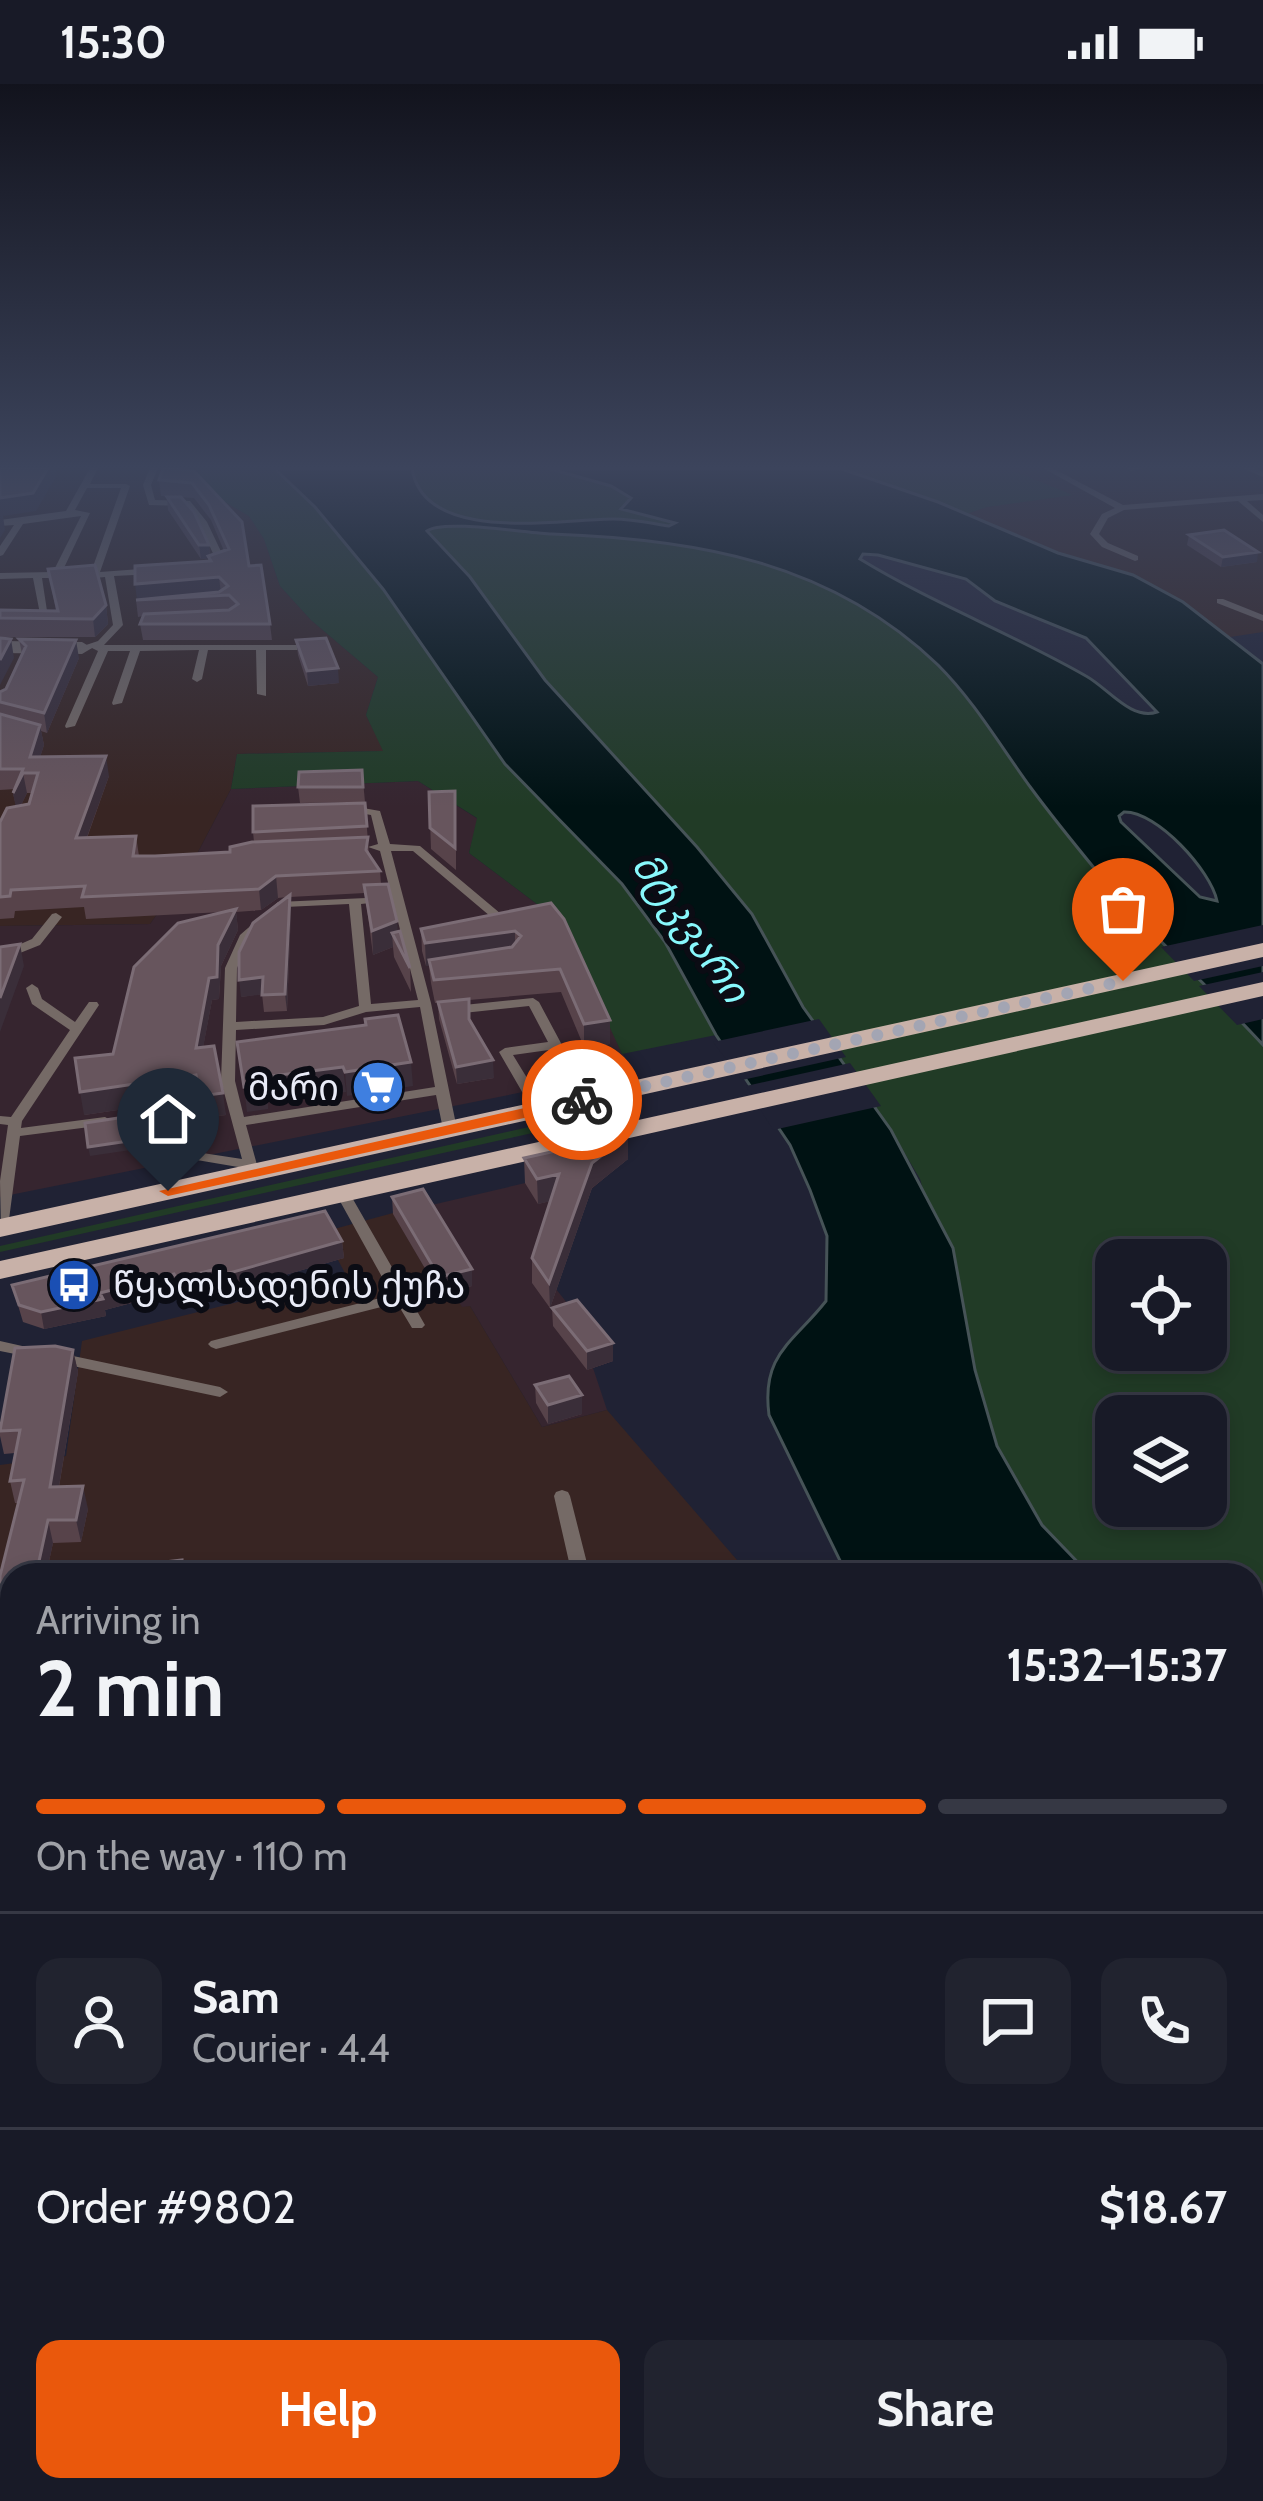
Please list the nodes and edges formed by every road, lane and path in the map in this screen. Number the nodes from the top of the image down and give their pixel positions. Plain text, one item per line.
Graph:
1 (38, 581) edge
2 (110, 581) edge
3 (1220, 602) dead end
4 (136, 607) edge
5 (115, 609) junction
6 (1263, 618) edge
7 (0, 622) edge
8 (141, 624) edge
9 (118, 626) junction
10 (0, 647) edge
11 (204, 647) junction
12 (261, 647) junction
13 (302, 647) edge
14 (93, 648) junction
15 (136, 648) junction
16 (197, 679) dead end
17 (262, 694) dead end
18 (117, 703) dead end
19 (70, 726) dead end
20 (330, 809) edge
21 (382, 847) junction
22 (361, 848) edge
23 (401, 898) junction
24 (356, 901) junction
25 (56, 917) dead end
26 (488, 926) edge
27 (428, 933) edge
28 (409, 935) junction
29 (1263, 950) edge
30 (0, 957) edge
31 (442, 972) edge
32 (418, 976) junction
33 (32, 988) dead end
34 (1263, 989) edge
35 (93, 1005) dead end
36 (365, 1008) junction
37 (426, 1008) junction
38 (230, 1026) junction
39 (77, 1029) junction
40 (440, 1090) junction
41 (539, 1109) junction
42 (239, 1122) junction
43 (9, 1124) edge
44 (450, 1129) junction
45 (251, 1169) junction
46 (343, 1194) junction
47 (0, 1228) edge
48 (0, 1270) edge
49 (401, 1297) junction
50 (417, 1325) dead end
51 (215, 1344) dead end
52 (0, 1346) edge
53 (220, 1392) dead end
54 (562, 1496) dead end
55 (578, 1563) edge

1 - 7 lane
2 - 5 lane
3 - 6 lane
4 - 5 lane
5 - 9 lane
8 - 9 lane
9 - 14 lane
10 - 14 street
11 - 12 lane
11 - 15 lane
11 - 16 lane
12 - 13 lane
12 - 17 lane
14 - 15 lane
14 - 19 lane
15 - 18 lane
20 - 21 lane
21 - 22 lane
21 - 23 lane
21 - 26 lane
23 - 24 lane
23 - 28 lane
24 - 36 lane
24 - 38 lane
25 - 30 lane
27 - 28 lane
28 - 32 lane
29 - 41 main road
31 - 32 lane
32 - 37 lane
33 - 39 lane
34 - 46 main road
35 - 39 lane
36 - 37 lane
36 - 38 lane
37 - 40 lane
37 - 41 lane
38 - 42 lane
39 - 43 lane
40 - 42 lane
40 - 44 lane
41 - 44 main road
42 - 45 lane
43 - 45 lane
43 - 47 lane
44 - 45 main road
45 - 47 main road
46 - 48 main road
46 - 49 lane
49 - 50 lane
49 - 51 lane
52 - 53 lane
54 - 55 lane

